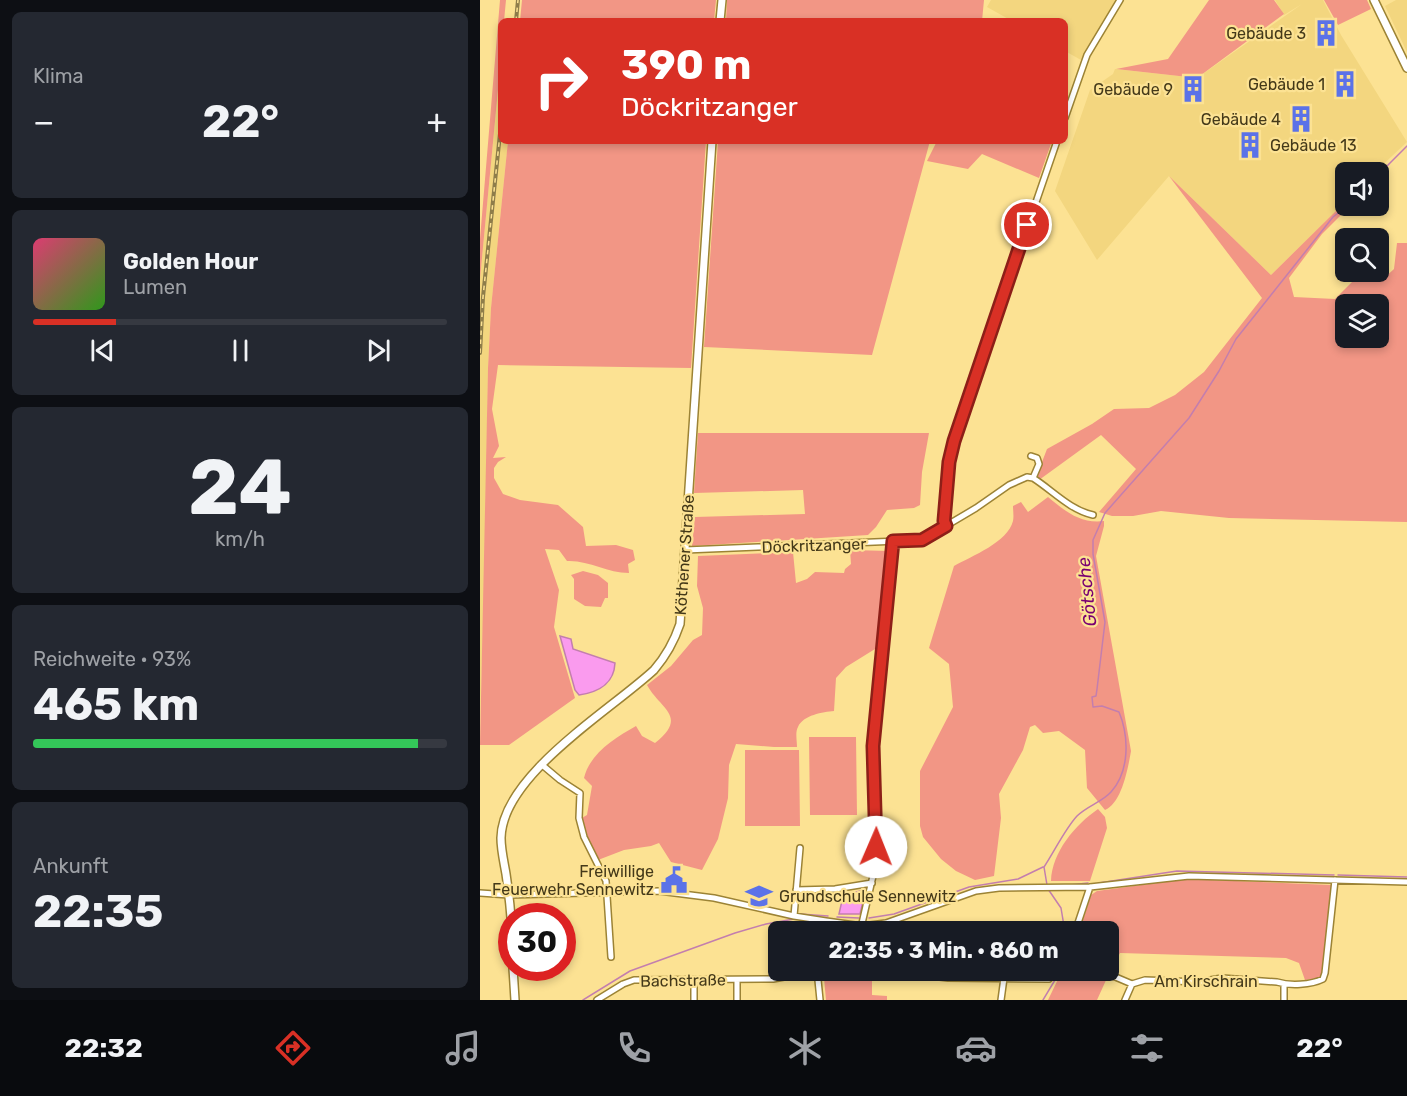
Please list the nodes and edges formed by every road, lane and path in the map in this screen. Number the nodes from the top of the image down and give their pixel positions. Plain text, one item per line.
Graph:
1 (722, 0) edge
2 (1120, 0) edge
3 (1374, 0) edge
4 (720, 18) edge
5 (1407, 68) edge
6 (1068, 109) edge
7 (712, 144) edge
8 (1056, 144) edge
9 (1031, 456) dead end
10 (1033, 478) junction
11 (1093, 515) dead end
12 (946, 526) junction
13 (893, 541) junction
14 (685, 550) junction
15 (541, 764) junction
16 (800, 848) dead end
17 (1335, 880) junction
18 (1407, 882) edge
19 (872, 883) junction
20 (1090, 887) junction
21 (796, 890) junction
22 (608, 892) junction
23 (480, 893) edge
24 (509, 895) junction
25 (510, 903) edge
26 (794, 916) junction
27 (826, 921) edge
28 (863, 921) edge
29 (892, 921) edge
30 (1079, 921) edge
31 (611, 957) dead end
32 (1119, 978) edge
33 (768, 979) edge
34 (694, 980) junction
35 (737, 980) junction
36 (514, 981) edge
37 (818, 981) edge
38 (1004, 981) edge
39 (1132, 984) junction
40 (1284, 984) junction
41 (515, 1000) edge
42 (597, 1000) edge
43 (694, 1000) edge
44 (737, 1000) edge
45 (819, 1000) edge
46 (1001, 1000) edge
47 (1125, 1000) edge
48 (1284, 1000) edge

1 - 4 main road
2 - 6 street
3 - 5 main road
7 - 14 main road, Köthener Straße
8 - 12 street
9 - 10 street
10 - 11 street
10 - 12 street, Döckritzanger
12 - 13 street, Döckritzanger
13 - 14 street, Döckritzanger
13 - 19 street
14 - 15 main road, Köthener Straße
15 - 22 street
15 - 24 main road, Köthener Straße
16 - 21 street
17 - 18 street
17 - 20 street
17 - 40 street, Am Kirschrain
19 - 21 street
19 - 28 street
20 - 29 street
20 - 30 street
21 - 26 street
22 - 24 street
22 - 26 street
22 - 31 street
23 - 24 street
24 - 25 main road, Köthener Straße
26 - 27 street
32 - 39 street
33 - 35 street, Bachstraße
34 - 35 street, Bachstraße
34 - 42 street, Bachstraße
34 - 43 street
35 - 44 street, Bachstraße
36 - 41 main road
37 - 45 street
38 - 46 street
39 - 40 street, Am Kirschrain
39 - 47 street
40 - 48 street

